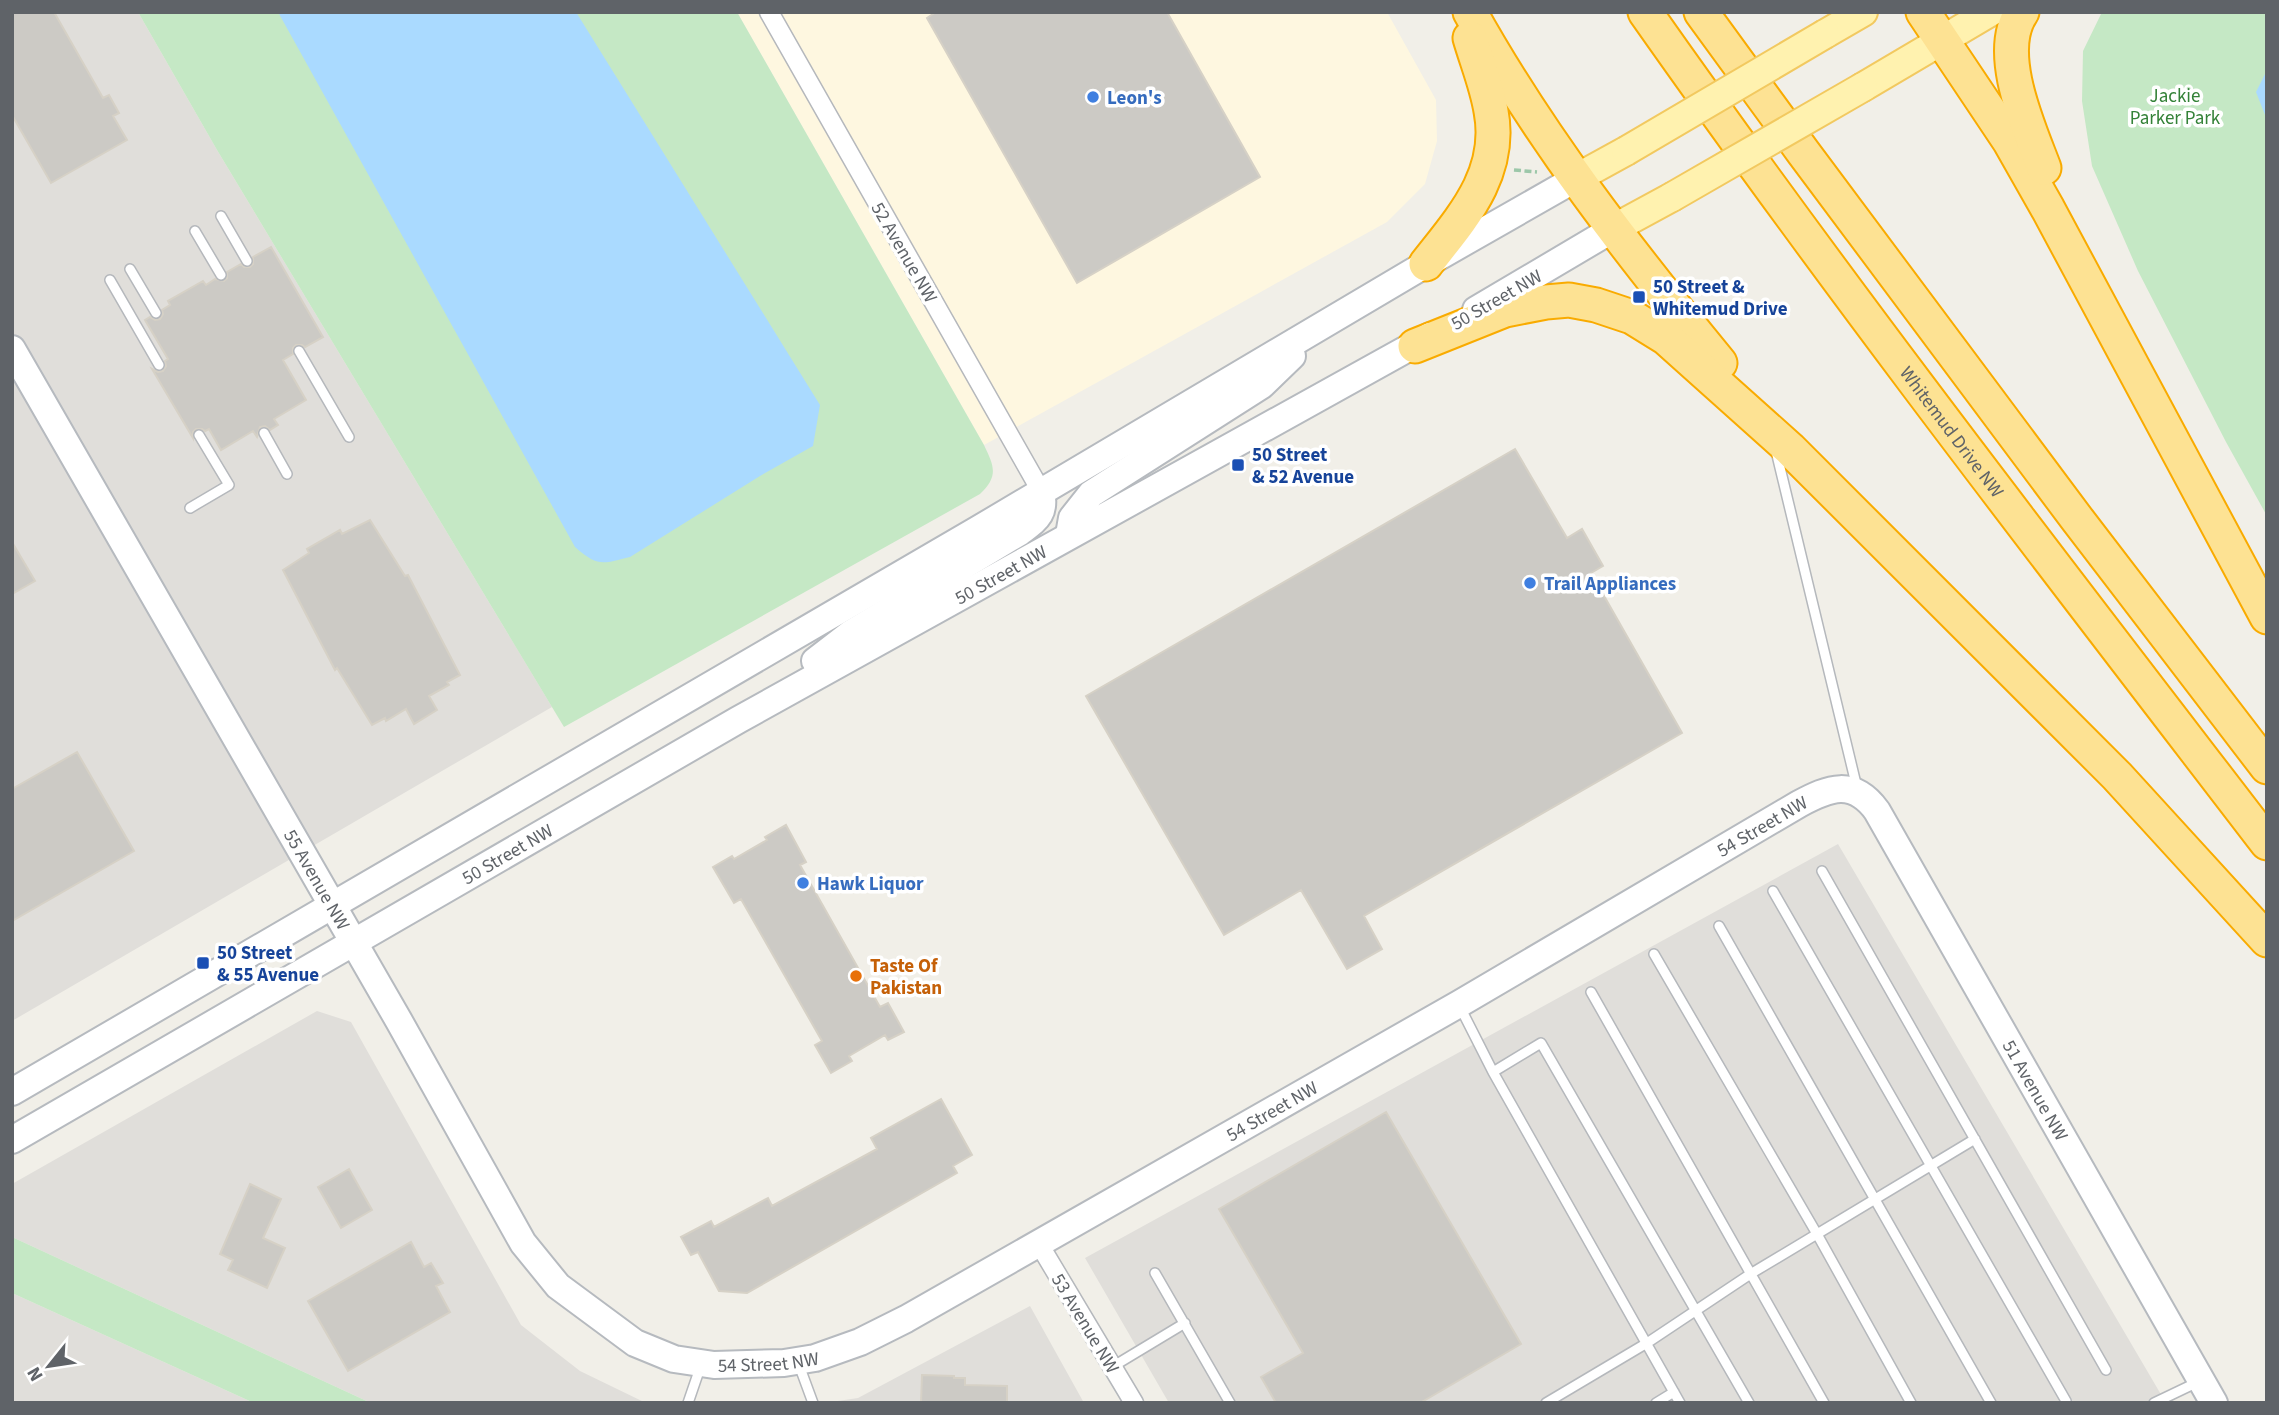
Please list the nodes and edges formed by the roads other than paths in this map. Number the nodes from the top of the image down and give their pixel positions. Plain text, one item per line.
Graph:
1 (769, 12) edge
2 (1462, 12) edge
3 (1470, 12) edge
4 (1645, 12) edge
5 (1701, 12) edge
6 (1863, 12) edge
7 (1923, 12) edge
8 (1990, 12) edge
9 (2022, 12) edge
10 (1943, 41) junction
11 (1575, 179) junction
12 (221, 216) dead end
13 (1613, 229) junction
14 (195, 231) dead end
15 (247, 261) dead end
16 (1426, 264) junction
17 (130, 269) dead end
18 (2083, 272) junction
19 (221, 275) dead end
20 (110, 280) dead end
21 (156, 313) dead end
22 (1326, 323) junction
23 (1415, 345) junction
24 (12, 349) edge
25 (299, 351) dead end
26 (159, 365) dead end
27 (264, 433) dead end
28 (199, 435) dead end
29 (349, 437) dead end
30 (1781, 441) junction
31 (287, 474) dead end
32 (1041, 491) junction
33 (190, 508) dead end
34 (1069, 535) junction
35 (2267, 617) edge
36 (738, 720) junction
37 (2267, 768) edge
38 (1852, 791) junction
39 (2267, 842) edge
40 (1822, 871) dead end
41 (1773, 891) dead end
42 (332, 906) junction
43 (1719, 926) dead end
44 (2267, 940) edge
45 (353, 942) junction
46 (1654, 954) dead end
47 (1591, 992) dead end
48 (1459, 1004) junction
49 (1493, 1072) junction
50 (12, 1092) edge
51 (1975, 1139) junction
52 (12, 1140) edge
53 (1930, 1166) junction
54 (1876, 1198) junction
55 (1817, 1234) junction
56 (1039, 1244) junction
57 (1156, 1273) dead end
58 (1752, 1273) junction
59 (1696, 1311) junction
60 (1185, 1323) junction
61 (1647, 1343) junction
62 (674, 1359) joint
63 (798, 1361) junction
64 (702, 1363) junction
65 (1112, 1367) junction
66 (2106, 1370) dead end
67 (1674, 1392) junction
68 (2208, 1392) edge
69 (2066, 1401) edge
70 (688, 1403) edge
71 (813, 1403) edge
72 (1134, 1403) edge
73 (1230, 1403) edge
74 (1546, 1403) edge
75 (1656, 1403) edge
76 (1680, 1403) edge
77 (1749, 1403) edge
78 (1824, 1403) edge
79 (1911, 1403) edge
80 (1991, 1403) edge
81 (2154, 1403) edge

1 - 32 street, 52 Avenue NW
2 - 16 highway
3 - 11 highway
4 - 39 highway, Whitemud Drive NW
5 - 37 highway
6 - 11 main road, bridge
7 - 10 highway
8 - 10 main road, 50 Street NW
9 - 18 highway
10 - 13 main road, 50 Street NW, bridge
10 - 18 highway
11 - 13 highway
11 - 16 main road
12 - 15 lane
13 - 23 main road, 50 Street NW
13 - 30 highway
14 - 19 lane
16 - 22 main road
17 - 21 lane
18 - 35 highway
20 - 26 lane
22 - 32 main road
22 - 34 main road
23 - 30 highway
23 - 34 main road, 50 Street NW
24 - 42 main road, 55 Avenue NW
25 - 29 lane
27 - 31 lane
28 - 33 lane
30 - 38 lane
30 - 44 highway
32 - 36 main road
32 - 42 main road
34 - 36 main road, 50 Street NW
36 - 45 main road, 50 Street NW
38 - 48 main road, 54 Street NW
38 - 68 main road, 51 Avenue NW
40 - 51 lane
41 - 53 lane
42 - 45 main road, 55 Avenue NW
42 - 50 main road
43 - 54 lane
45 - 52 main road, 50 Street NW
45 - 62 main road, 55 Avenue NW
46 - 55 lane
47 - 58 lane
48 - 49 lane
48 - 56 main road, 54 Street NW
49 - 59 lane
49 - 61 lane
51 - 53 lane
51 - 66 lane
53 - 54 lane
53 - 69 lane
54 - 55 lane
54 - 80 lane
55 - 58 lane
55 - 79 lane
56 - 63 main road, 54 Street NW
56 - 65 street, 53 Avenue NW
57 - 60 lane
58 - 59 lane
58 - 78 lane
59 - 61 lane
59 - 77 lane
60 - 65 lane
60 - 73 lane
61 - 67 lane
61 - 74 lane
62 - 64 main road, 54 Street NW
63 - 64 main road, 54 Street NW
63 - 71 lane
64 - 70 lane
65 - 72 street, 53 Avenue NW
67 - 75 lane
67 - 76 lane
68 - 81 lane

